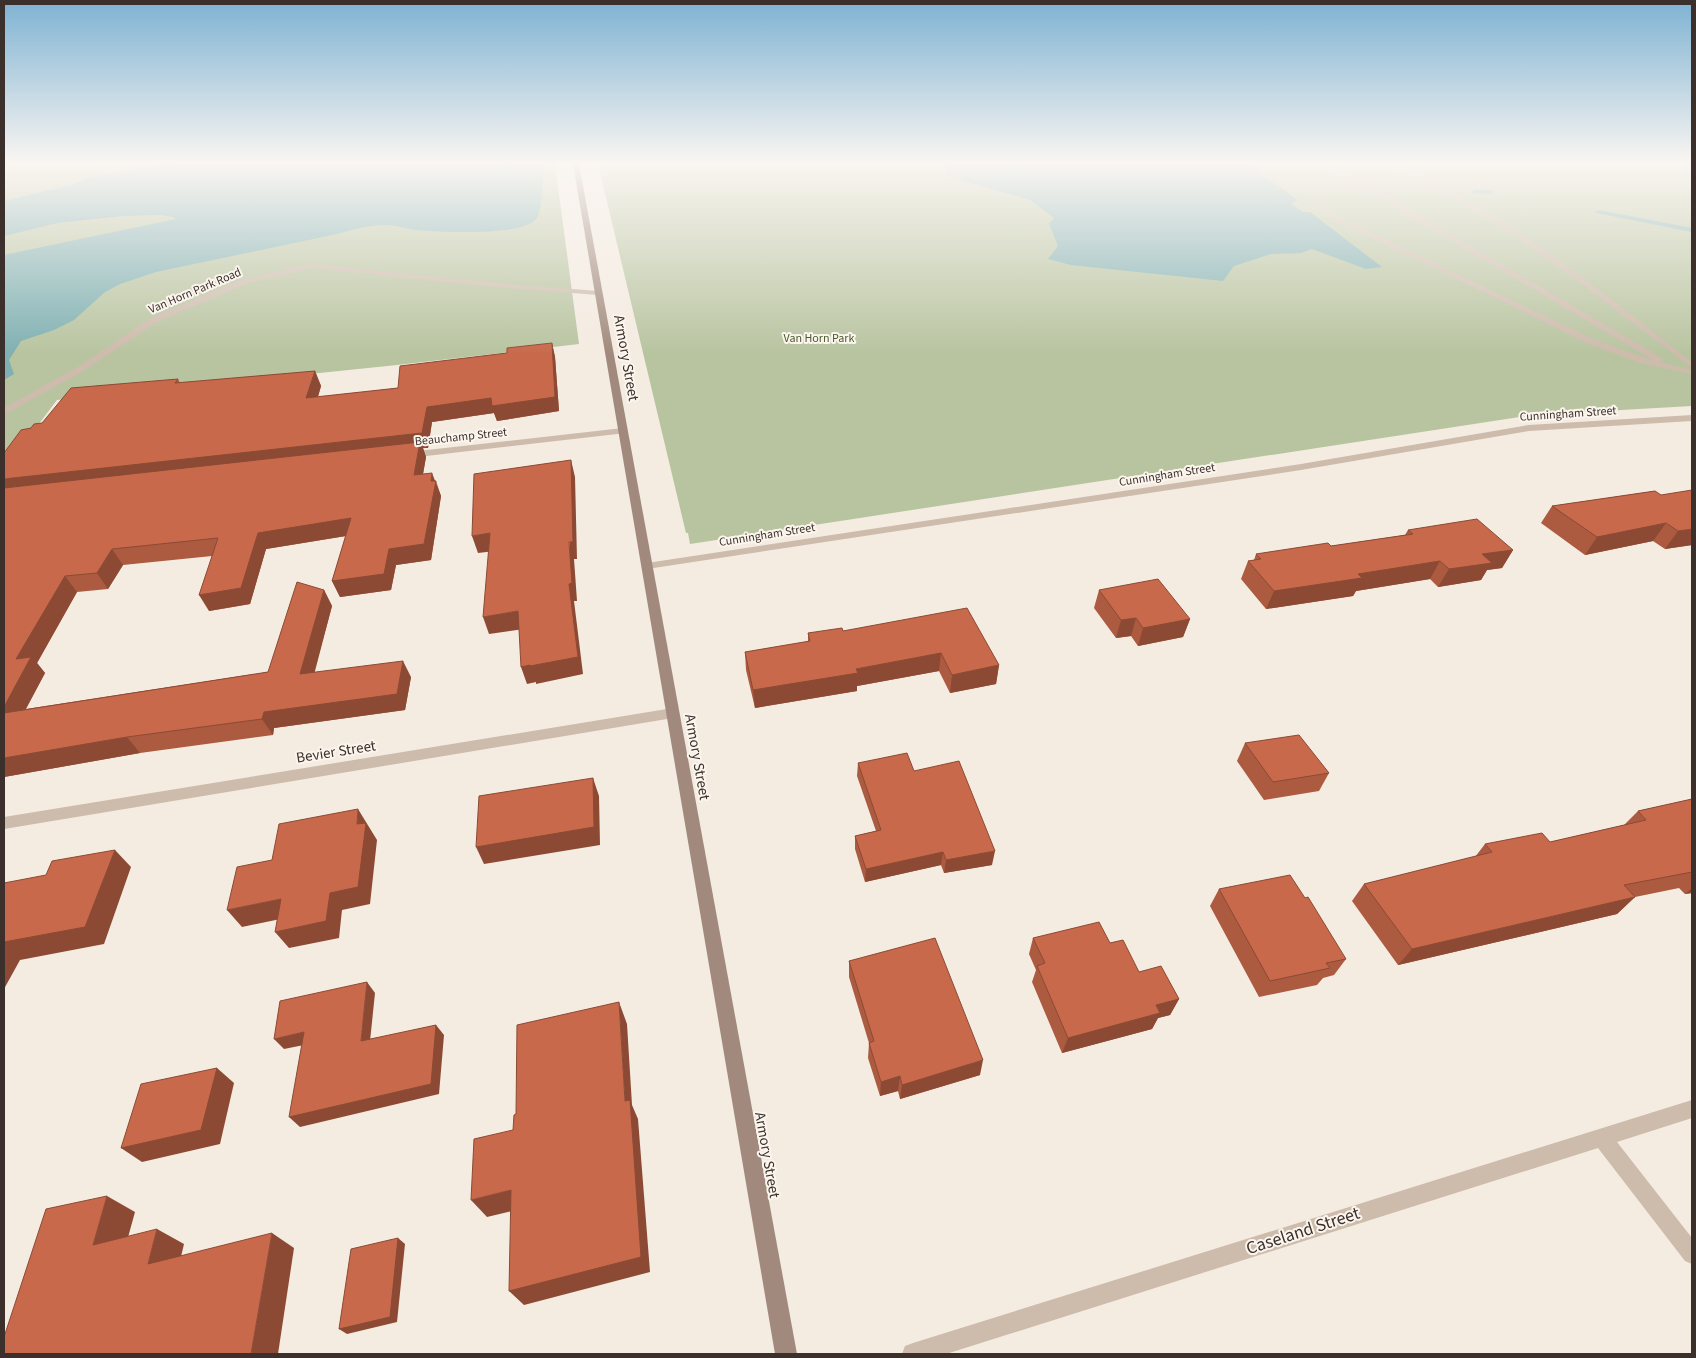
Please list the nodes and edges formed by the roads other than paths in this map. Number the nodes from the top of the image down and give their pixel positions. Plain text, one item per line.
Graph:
1 (587, 227) edge
2 (1356, 227) edge
3 (1432, 227) edge
4 (1508, 227) edge
5 (598, 293) junction
6 (1692, 366) edge
7 (1672, 368) junction
8 (1692, 372) edge
9 (4, 412) edge
10 (1692, 418) edge
11 (623, 431) junction
12 (402, 456) edge
13 (647, 566) junction
14 (673, 713) junction
15 (4, 823) edge
16 (1692, 1109) edge
17 (1601, 1137) junction
18 (1692, 1254) edge
19 (786, 1354) edge
20 (913, 1354) edge

1 - 5 main road, Armory Street
2 - 7 street
3 - 7 street
4 - 6 street
5 - 9 street, Van Horn Park Road
5 - 11 main road, Armory Street
7 - 8 street
10 - 13 street, Cunningham Street
11 - 12 street, Beauchamp Street
11 - 13 main road, Armory Street
13 - 14 main road, Armory Street
14 - 15 street, Bevier Street
14 - 19 main road, Armory Street
16 - 17 street, Caseland Street
17 - 18 street
17 - 20 street, Caseland Street

